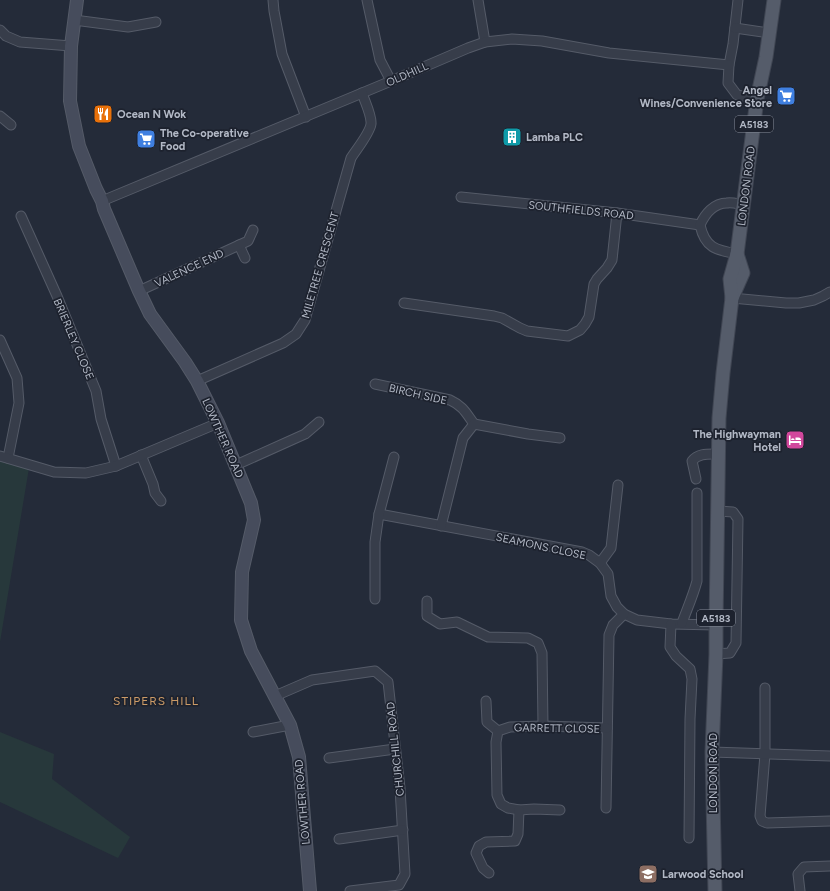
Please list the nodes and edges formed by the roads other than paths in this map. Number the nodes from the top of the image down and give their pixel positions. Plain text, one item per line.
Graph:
1 (77, 0) edge
2 (273, 0) edge
3 (367, 0) edge
4 (478, 0) edge
5 (738, 0) edge
6 (774, 0) edge
7 (74, 20) junction
8 (156, 22) dead end
9 (735, 28) junction
10 (0, 30) edge
11 (769, 33) junction
12 (484, 42) junction
13 (71, 46) junction
14 (729, 65) junction
15 (391, 82) junction
16 (362, 93) junction
17 (757, 99) junction
18 (0, 116) edge
19 (306, 117) junction
20 (11, 125) dead end
21 (461, 196) dead end
22 (102, 201) junction
23 (744, 204) junction
24 (617, 213) junction
25 (21, 216) dead end
26 (700, 224) junction
27 (253, 230) dead end
28 (239, 245) junction
29 (737, 254) junction
30 (245, 258) dead end
31 (139, 292) junction
32 (830, 292) edge
33 (732, 298) junction
34 (404, 303) dead end
35 (0, 340) edge
36 (197, 381) junction
37 (375, 384) dead end
38 (319, 422) dead end
39 (218, 423) junction
40 (474, 424) junction
41 (560, 438) dead end
42 (718, 454) junction
43 (141, 455) junction
44 (4, 457) edge
45 (394, 457) dead end
46 (236, 465) junction
47 (116, 466) junction
48 (696, 479) dead end
49 (618, 485) dead end
50 (697, 493) dead end
51 (161, 500) dead end
52 (718, 511) junction
53 (379, 514) junction
54 (441, 526) junction
55 (600, 563) junction
56 (374, 599) dead end
57 (427, 601) dead end
58 (624, 614) junction
59 (682, 623) junction
60 (671, 624) junction
61 (716, 625) junction
62 (716, 654) junction
63 (765, 688) dead end
64 (275, 696) junction
65 (486, 701) dead end
66 (290, 724) junction
67 (543, 726) junction
68 (607, 728) junction
69 (498, 731) junction
70 (253, 732) dead end
71 (395, 749) junction
72 (712, 752) junction
73 (765, 754) junction
74 (830, 756) edge
75 (328, 758) dead end
76 (606, 808) dead end
77 (518, 810) junction
78 (560, 810) dead end
79 (830, 821) edge
80 (403, 830) junction
81 (689, 838) dead end
82 (339, 839) dead end
83 (830, 866) edge
84 (489, 873) dead end
85 (310, 891) edge
86 (350, 891) edge
87 (714, 891) edge
88 (800, 891) edge

1 - 7 street, LOWTHER ROAD
2 - 19 street
3 - 15 street
4 - 12 street
5 - 9 street
6 - 11 main road, LONDON ROAD / A5183
7 - 8 street
7 - 13 street, LOWTHER ROAD
9 - 11 street
9 - 14 street
10 - 13 street
11 - 17 main road, LONDON ROAD / A5183
12 - 14 street, OLDHILL
12 - 15 street, OLDHILL
13 - 22 street, LOWTHER ROAD
14 - 17 street
15 - 16 street, OLDHILL
16 - 19 street, OLDHILL
16 - 36 street, MILETREE CRESCENT
17 - 23 main road, LONDON ROAD / A5183
18 - 20 street
19 - 22 street, OLDHILL
21 - 24 street, SOUTHFIELDS ROAD
22 - 31 street, LOWTHER ROAD
23 - 26 street
23 - 29 main road, LONDON ROAD / A5183
24 - 26 street, SOUTHFIELDS ROAD
24 - 34 street
25 - 47 street, BRIERLEY CLOSE
26 - 29 street
27 - 28 street, VALENCE END
28 - 30 street
28 - 31 street, VALENCE END
29 - 33 main road, LONDON ROAD / A5183
31 - 36 street, LOWTHER ROAD
32 - 33 street
33 - 42 main road, LONDON ROAD / A5183
35 - 44 street
36 - 39 street, LOWTHER ROAD
37 - 40 street, BIRCH SIDE
38 - 46 street
39 - 43 street
39 - 46 street, LOWTHER ROAD
40 - 41 street
40 - 54 street
42 - 48 street
42 - 52 main road, LONDON ROAD / A5183
43 - 47 street
43 - 51 street
44 - 47 street
45 - 53 street
46 - 64 street, LOWTHER ROAD
49 - 55 street
50 - 59 street
52 - 61 main road, LONDON ROAD / A5183
52 - 62 street
53 - 54 street, SEAMONS CLOSE
53 - 56 street
54 - 55 street, SEAMONS CLOSE
55 - 58 street, SEAMONS CLOSE
57 - 67 street
58 - 60 street
58 - 68 street
59 - 60 street
59 - 61 street
60 - 81 street, LONDON ROAD
61 - 62 main road, LONDON ROAD / A5183
62 - 72 main road, LONDON ROAD / A5183
63 - 73 street
64 - 66 street, LOWTHER ROAD
64 - 71 street, CHURCHILL ROAD
65 - 69 street
66 - 70 street
66 - 85 street, LOWTHER ROAD
67 - 68 street, GARRETT CLOSE
67 - 69 street, GARRETT CLOSE
68 - 76 street
69 - 77 street, GARRETT CLOSE
71 - 75 street
71 - 80 street, CHURCHILL ROAD
72 - 73 street
72 - 87 main road, LONDON ROAD / A5183
73 - 74 street
73 - 79 street
77 - 78 street, GARRETT CLOSE
77 - 84 street
80 - 82 street
80 - 86 street, CHURCHILL ROAD
83 - 88 street

